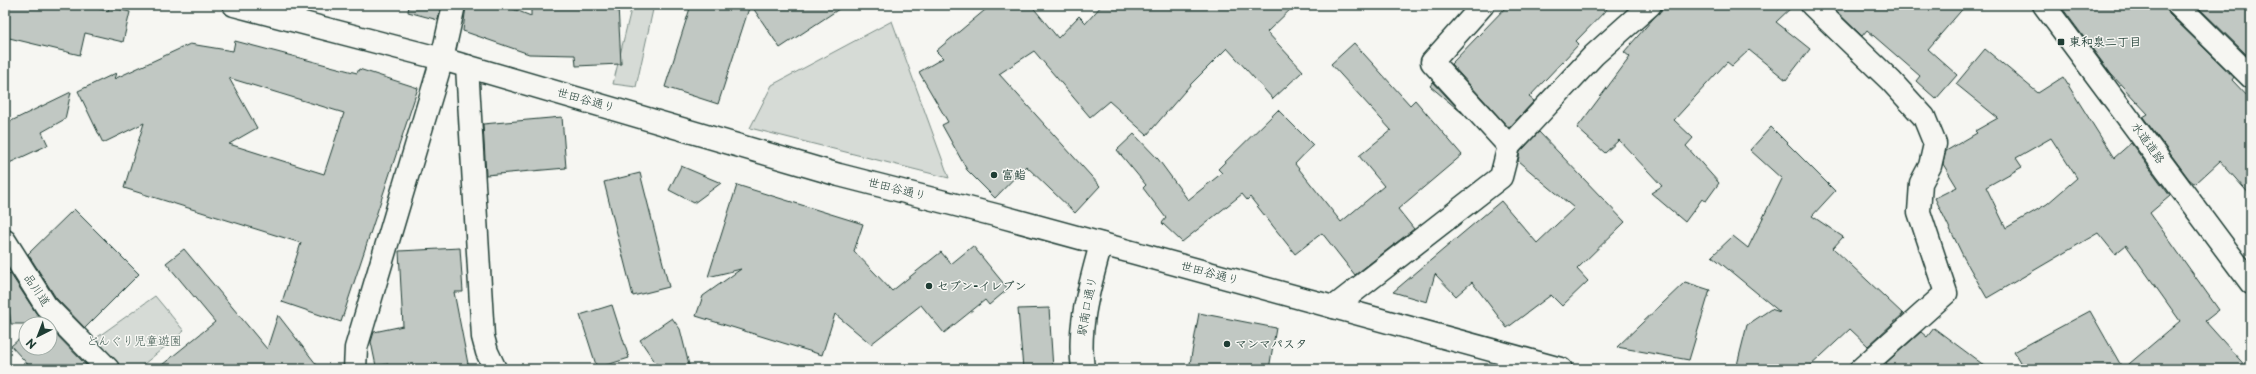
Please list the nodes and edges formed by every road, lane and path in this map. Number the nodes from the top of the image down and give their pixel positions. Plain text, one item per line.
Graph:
1 (234, 5) edge
2 (454, 5) edge
3 (1483, 5) edge
4 (1650, 5) edge
5 (1812, 5) edge
6 (2044, 5) edge
7 (2178, 5) edge
8 (442, 59) junction
9 (467, 66) junction
10 (2251, 77) edge
11 (1509, 146) junction
12 (5, 241) edge
13 (1101, 244) junction
14 (2251, 282) edge
15 (1334, 307) junction
16 (108, 369) edge
17 (355, 369) edge
18 (495, 369) edge
19 (1083, 369) edge
20 (1561, 369) edge
21 (1861, 369) edge

1 - 8 street, 世田谷通り
2 - 8 street
3 - 11 street
4 - 11 street
5 - 21 street
6 - 14 street, 水道道路
7 - 10 street
8 - 9 street, 世田谷通り
8 - 17 street
9 - 13 street, 世田谷通り
9 - 18 street
11 - 15 street
12 - 16 street, 品川道
13 - 15 street, 世田谷通り
13 - 19 street, 駅南口通り
15 - 20 street, 世田谷通り

